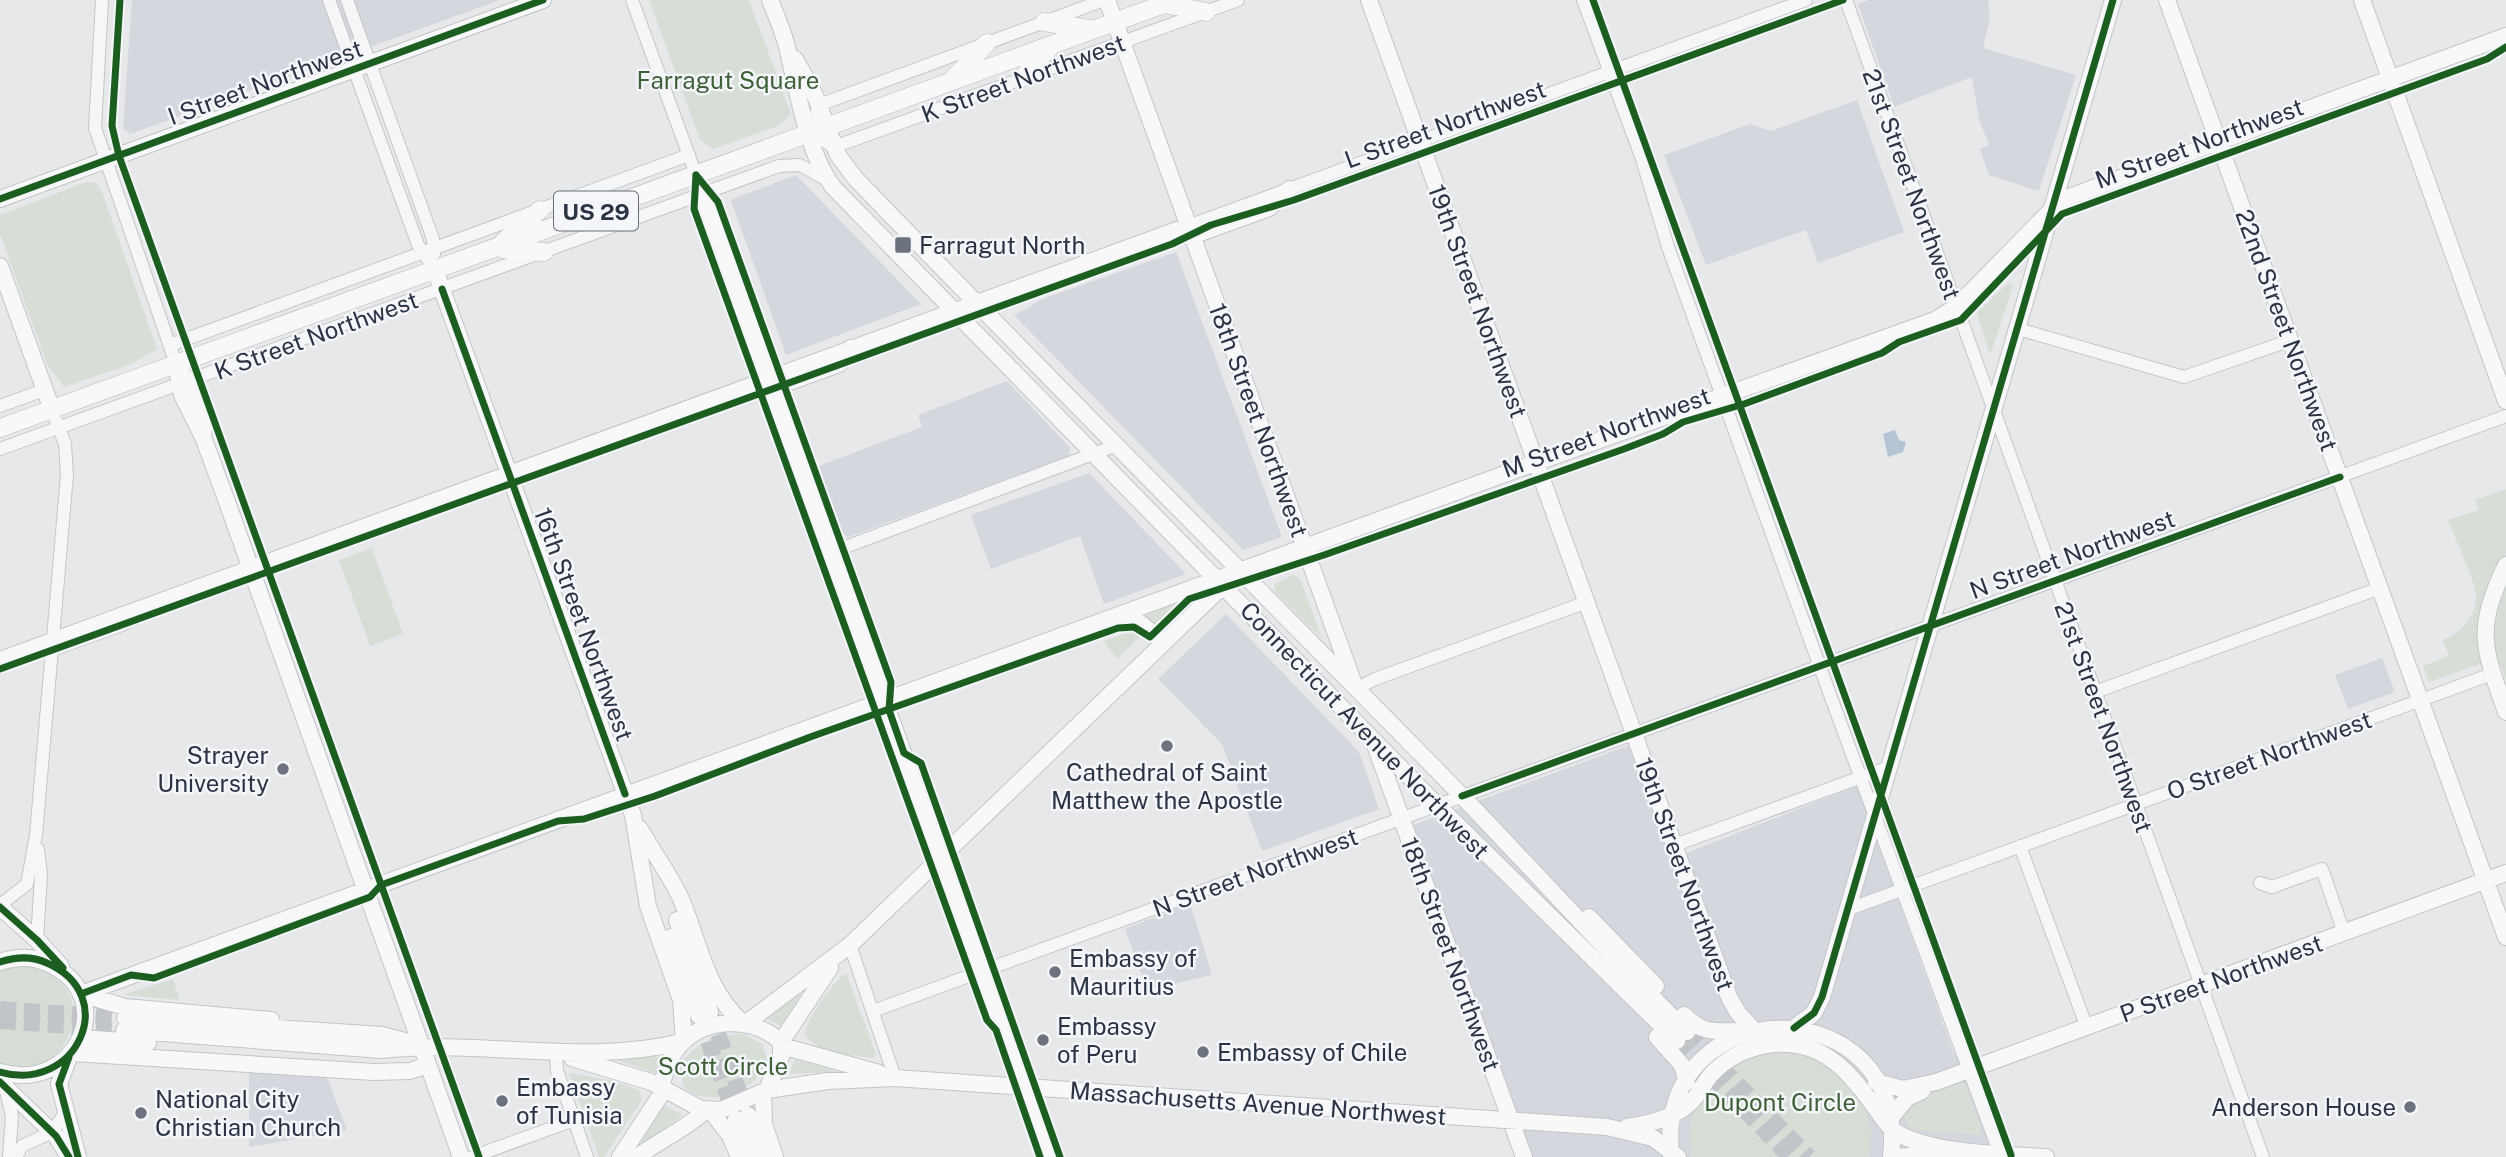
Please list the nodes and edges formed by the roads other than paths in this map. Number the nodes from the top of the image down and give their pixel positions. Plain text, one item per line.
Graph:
1 (102, 0) edge
2 (329, 0) edge
3 (347, 0) edge
4 (542, 0) edge
5 (632, 0) edge
6 (770, 0) edge
7 (1106, 0) edge
8 (1238, 0) edge
9 (1369, 0) edge
10 (1583, 0) edge
11 (1806, 0) edge
12 (1846, 0) edge
13 (2113, 0) edge
14 (2167, 0) edge
15 (2362, 0) edge
16 (1170, 2) edge
17 (1206, 12) junction
18 (1044, 22) junction
19 (1114, 22) junction
20 (1093, 30) junction
21 (2506, 36) edge
22 (1121, 41) junction
23 (987, 43) junction
24 (786, 44) junction
25 (1053, 44) junction
26 (362, 65) junction
27 (1611, 71) junction
28 (1022, 78) junction
29 (2390, 79) junction
30 (949, 83) junction
31 (818, 105) junction
32 (818, 130) junction
33 (1420, 142) junction
34 (2219, 142) junction
35 (834, 147) junction
36 (689, 155) junction
37 (105, 161) junction
38 (696, 175) junction
39 (828, 181) junction
40 (1289, 189) joint
41 (702, 194) junction
42 (0, 199) edge
43 (2052, 207) junction
44 (540, 210) junction
45 (1190, 231) junction
46 (496, 248) junction
47 (428, 250) junction
48 (544, 252) junction
49 (0, 266) edge
50 (435, 270) junction
51 (442, 289) junction
52 (981, 306) junction
53 (1956, 307) junction
54 (958, 315) junction
55 (2018, 329) junction
56 (2291, 340) junction
57 (170, 345) junction
58 (176, 364) junction
59 (183, 383) junction
60 (771, 383) junction
61 (44, 390) junction
62 (1723, 397) junction
63 (2506, 401) edge
64 (0, 406) edge
65 (1992, 408) junction
66 (52, 410) junction
67 (2506, 416) edge
68 (0, 428) edge
69 (59, 428) junction
70 (1117, 445) junction
71 (0, 449) edge
72 (1096, 455) junction
73 (1536, 463) junction
74 (2340, 477) junction
75 (511, 479) junction
76 (1305, 547) junction
77 (832, 552) junction
78 (2506, 565) edge
79 (1240, 571) junction
80 (252, 573) junction
81 (2054, 580) junction
82 (1220, 582) junction
83 (2380, 588) junction
84 (1587, 602) junction
85 (1107, 620) junction
86 (1931, 626) junction
87 (1162, 641) junction
88 (52, 646) junction
89 (0, 660) edge
90 (1819, 666) junction
91 (2492, 674) junction
92 (1356, 689) junction
93 (2095, 692) junction
94 (2420, 700) junction
95 (887, 705) junction
96 (2506, 712) edge
97 (1634, 733) junction
98 (1374, 740) junction
99 (1889, 767) junction
100 (1860, 778) junction
101 (1462, 796) junction
102 (2136, 804) junction
103 (629, 805) junction
104 (1438, 806) junction
105 (1875, 815) junction
106 (1402, 819) junction
107 (36, 835) junction
108 (1675, 845) junction
109 (2020, 846) junction
110 (646, 851) junction
111 (941, 856) junction
112 (2506, 873) edge
113 (1542, 878) junction
114 (2486, 881) junction
115 (1512, 882) junction
116 (2260, 883) dead end
117 (1903, 889) junction
118 (368, 893) junction
119 (0, 906) edge
120 (1849, 909) junction
121 (2344, 933) junction
122 (2506, 937) edge
123 (37, 940) junction
124 (849, 945) junction
125 (0, 962) edge
126 (982, 971) junction
127 (67, 973) junction
128 (2201, 985) junction
129 (80, 994) junction
130 (1822, 997) junction
131 (873, 1011) junction
132 (705, 1014) tunnel mouth
133 (744, 1023) junction
134 (125, 1024) tunnel mouth
135 (1794, 1028) junction
136 (2087, 1028) junction
137 (1750, 1031) junction
138 (327, 1038) junction
139 (1830, 1039) junction
140 (683, 1042) junction
141 (781, 1044) junction
142 (422, 1046) junction
143 (74, 1050) junction
144 (556, 1054) junction
145 (428, 1065) junction
146 (1968, 1071) junction
147 (895, 1077) junction
148 (2, 1080) edge
149 (1687, 1082) junction
150 (1877, 1082) junction
151 (1936, 1082) junction
152 (1023, 1087) junction
153 (662, 1088) junction
154 (765, 1092) junction
155 (708, 1110) junction
156 (65, 1112) junction
157 (1673, 1114) junction
158 (574, 1120) junction
159 (1511, 1121) junction
160 (1891, 1124) junction
161 (1620, 1128) junction
162 (52, 1132) junction
163 (1969, 1151) junction
164 (1673, 1154) edge
165 (2001, 1155) edge
166 (9, 1157) edge
167 (16, 1157) edge
168 (69, 1157) edge
169 (78, 1157) edge
170 (461, 1157) edge
171 (472, 1157) edge
172 (587, 1157) edge
173 (621, 1157) edge
174 (638, 1157) edge
175 (739, 1157) edge
176 (750, 1157) edge
177 (763, 1157) edge
178 (775, 1157) edge
179 (1048, 1157) edge
180 (1524, 1157) edge
181 (1891, 1157) edge
182 (1898, 1157) edge
183 (2046, 1157) edge
184 (2263, 1157) edge

1 - 37 street
2 - 26 street, 16th Street Northwest
3 - 26 street, 16th Street Northwest
4 - 26 main road, I Street Northwest
5 - 36 street
6 - 24 main road
7 - 18 street, K Street Northwest
7 - 19 main road, 18th Street Northwest
8 - 17 street, K Street Northwest
9 - 33 main road, 19th Street Northwest
10 - 27 street
11 - 27 street, L Street Northwest
12 - 53 street, 21st Street Northwest
13 - 43 main road
14 - 34 main road, 22nd Street Northwest
15 - 29 main road
16 - 17 highway
16 - 19 highway, K Street Northwest / US 29
17 - 22 street, K Street Northwest
18 - 20 highway
18 - 23 street, K Street Northwest
19 - 20 highway, K Street Northwest / US 29
19 - 22 main road, 18th Street Northwest
20 - 25 highway, K Street Northwest / US 29
21 - 29 main road, M Street Northwest
22 - 28 street, K Street Northwest
22 - 45 main road, 18th Street Northwest
23 - 30 highway
23 - 31 street, K Street Northwest
24 - 31 main road
24 - 32 main road
25 - 28 highway
25 - 30 highway, K Street Northwest / US 29
26 - 37 main road, I Street Northwest
26 - 47 street, 16th Street Northwest
27 - 33 street, L Street Northwest
27 - 62 street
28 - 35 street, K Street Northwest
29 - 34 main road, M Street Northwest
29 - 63 main road
30 - 32 highway, K Street Northwest / US 29
31 - 32 main road
32 - 35 main road, Connecticut Avenue Northwest
32 - 38 highway, K Street Northwest / US 29
32 - 39 main road, Connecticut Avenue Northwest
33 - 40 street, L Street Northwest
33 - 73 main road, 19th Street Northwest
34 - 43 main road, M Street Northwest
34 - 56 main road, 22nd Street Northwest
35 - 52 main road, Connecticut Avenue Northwest
36 - 38 street
36 - 44 street, K Street Northwest
37 - 42 main road, I Street Northwest
37 - 57 street
38 - 41 main road
38 - 46 highway, K Street Northwest / US 29
39 - 41 street, K Street Northwest
39 - 54 main road, Connecticut Avenue Northwest
40 - 45 main road
41 - 48 street, K Street Northwest
41 - 60 main road
43 - 53 main road, M Street Northwest
43 - 55 main road
44 - 46 highway
44 - 47 street, K Street Northwest
45 - 52 main road
45 - 76 main road, 18th Street Northwest
46 - 48 highway
46 - 50 highway, K Street Northwest / US 29
47 - 50 street, 16th Street Northwest
47 - 57 street, K Street Northwest
48 - 51 street, K Street Northwest
49 - 61 main road
50 - 51 main road, 16th Street Northwest
50 - 58 highway, K Street Northwest / US 29
51 - 59 street, K Street Northwest
51 - 75 main road, 16th Street Northwest
52 - 54 main road
52 - 70 main road, Connecticut Avenue Northwest
53 - 62 main road, M Street Northwest
53 - 65 street, 21st Street Northwest
54 - 60 main road
54 - 72 main road, Connecticut Avenue Northwest
55 - 56 street
55 - 65 main road
56 - 74 main road, 22nd Street Northwest
57 - 58 street
58 - 59 main road
58 - 66 highway, K Street Northwest / US 29
59 - 69 street, K Street Northwest
59 - 80 main road
60 - 75 main road
60 - 77 main road
61 - 64 street
61 - 66 main road
62 - 73 main road, M Street Northwest
62 - 90 street
65 - 81 street, 21st Street Northwest
65 - 86 main road
66 - 68 highway, K Street Northwest / US 29
66 - 69 street
67 - 74 street, N Street Northwest
69 - 71 street, K Street Northwest
69 - 88 street
70 - 72 street
70 - 79 main road, Connecticut Avenue Northwest
72 - 77 street
72 - 82 main road, Connecticut Avenue Northwest
73 - 76 main road, M Street Northwest
73 - 84 main road, 19th Street Northwest
74 - 81 street, N Street Northwest
74 - 83 main road, 22nd Street Northwest
75 - 80 main road
75 - 103 main road, 16th Street Northwest
76 - 79 main road, M Street Northwest
76 - 92 main road, 18th Street Northwest
77 - 95 main road
78 - 91 main road
79 - 82 main road, M Street Northwest
79 - 92 main road, Connecticut Avenue Northwest
80 - 88 main road
80 - 118 main road
81 - 86 street, N Street Northwest
81 - 93 street, 21st Street Northwest
82 - 85 main road, M Street Northwest
82 - 87 main road
82 - 98 main road, Connecticut Avenue Northwest
83 - 93 street
83 - 94 main road, 22nd Street Northwest
84 - 92 street
84 - 97 main road, 19th Street Northwest
85 - 87 main road
85 - 95 main road, M Street Northwest
86 - 90 street, N Street Northwest
86 - 99 main road
87 - 111 main road
88 - 89 main road
88 - 107 street
90 - 97 street, N Street Northwest
90 - 100 street
91 - 94 street, O Street Northwest
91 - 96 main road
92 - 98 main road, 18th Street Northwest
92 - 101 main road, Connecticut Avenue Northwest
93 - 102 street, 21st Street Northwest
94 - 102 street, O Street Northwest
94 - 114 main road, 22nd Street Northwest
95 - 103 main road, M Street Northwest
95 - 111 main road
97 - 101 street, N Street Northwest
97 - 108 main road, 19th Street Northwest
98 - 104 main road, Connecticut Avenue Northwest
98 - 106 main road, 18th Street Northwest
99 - 100 street
99 - 105 main road
100 - 105 street
100 - 108 street
101 - 104 street, N Street Northwest
101 - 113 main road, Connecticut Avenue Northwest
102 - 109 street, O Street Northwest
102 - 128 street, 21st Street Northwest
103 - 110 main road, 16th Street Northwest
103 - 118 main road, M Street Northwest
104 - 106 street, N Street Northwest
104 - 115 main road, Connecticut Avenue Northwest
105 - 117 street
105 - 120 main road
106 - 126 street, N Street Northwest
106 - 159 main road, 18th Street Northwest
107 - 119 street
107 - 123 street
108 - 137 main road, 19th Street Northwest
109 - 117 street, O Street Northwest
109 - 136 street
110 - 132 main road, 16th Street Northwest
110 - 133 main road, 16th Street Northwest
110 - 140 main road, 16th Street Northwest
111 - 124 main road
111 - 126 main road
112 - 114 main road, P Street Northwest
113 - 115 main road, Connecticut Avenue Northwest
113 - 137 main road
114 - 121 main road, P Street Northwest
114 - 122 main road, 22nd Street Northwest
115 - 149 main road
116 - 121 street
117 - 120 street, O Street Northwest
117 - 146 street
118 - 129 main road, M Street Northwest
118 - 142 main road
119 - 123 main road
120 - 130 main road
121 - 128 main road, P Street Northwest
123 - 127 main road
124 - 131 street
124 - 133 main road
124 - 141 main road
125 - 127 main road
126 - 131 street, N Street Northwest
126 - 152 main road
127 - 129 main road
128 - 136 main road, P Street Northwest
128 - 184 street, 21st Street Northwest
129 - 138 main road
129 - 143 main road
130 - 135 main road
130 - 139 main road
131 - 147 street
133 - 140 main road
133 - 141 main road
134 - 138 main road
135 - 137 main road
135 - 139 main road
136 - 146 main road, P Street Northwest
137 - 149 main road
138 - 142 main road
138 - 143 main road
139 - 150 main road
140 - 144 main road
140 - 153 main road
141 - 147 main road, Massachusetts Avenue Northwest
141 - 154 main road
142 - 144 main road
142 - 145 main road
143 - 145 main road
143 - 148 main road
143 - 156 main road
144 - 153 main road
144 - 158 street
145 - 170 main road
146 - 151 main road, P Street Northwest
146 - 165 street
147 - 152 main road, Massachusetts Avenue Northwest
147 - 154 main road, Massachusetts Avenue Northwest
148 - 162 main road
148 - 166 street
149 - 157 main road
150 - 151 main road, P Street Northwest
150 - 160 main road
151 - 160 main road, P Street Northwest
152 - 159 main road, Massachusetts Avenue Northwest
152 - 179 main road
153 - 155 main road
153 - 173 main road
154 - 155 main road
154 - 178 main road
155 - 174 main road
155 - 175 main road
156 - 162 street
156 - 169 main road
157 - 160 main road
157 - 161 main road, Massachusetts Avenue Northwest
157 - 164 main road
158 - 171 street
158 - 172 street
159 - 161 main road, Massachusetts Avenue Northwest
159 - 180 main road, 18th Street Northwest
160 - 163 main road
160 - 181 main road
161 - 164 main road, Massachusetts Avenue Northwest
162 - 167 street
162 - 168 main road
163 - 165 main road
163 - 182 main road
165 - 183 main road
176 - 177 main road

